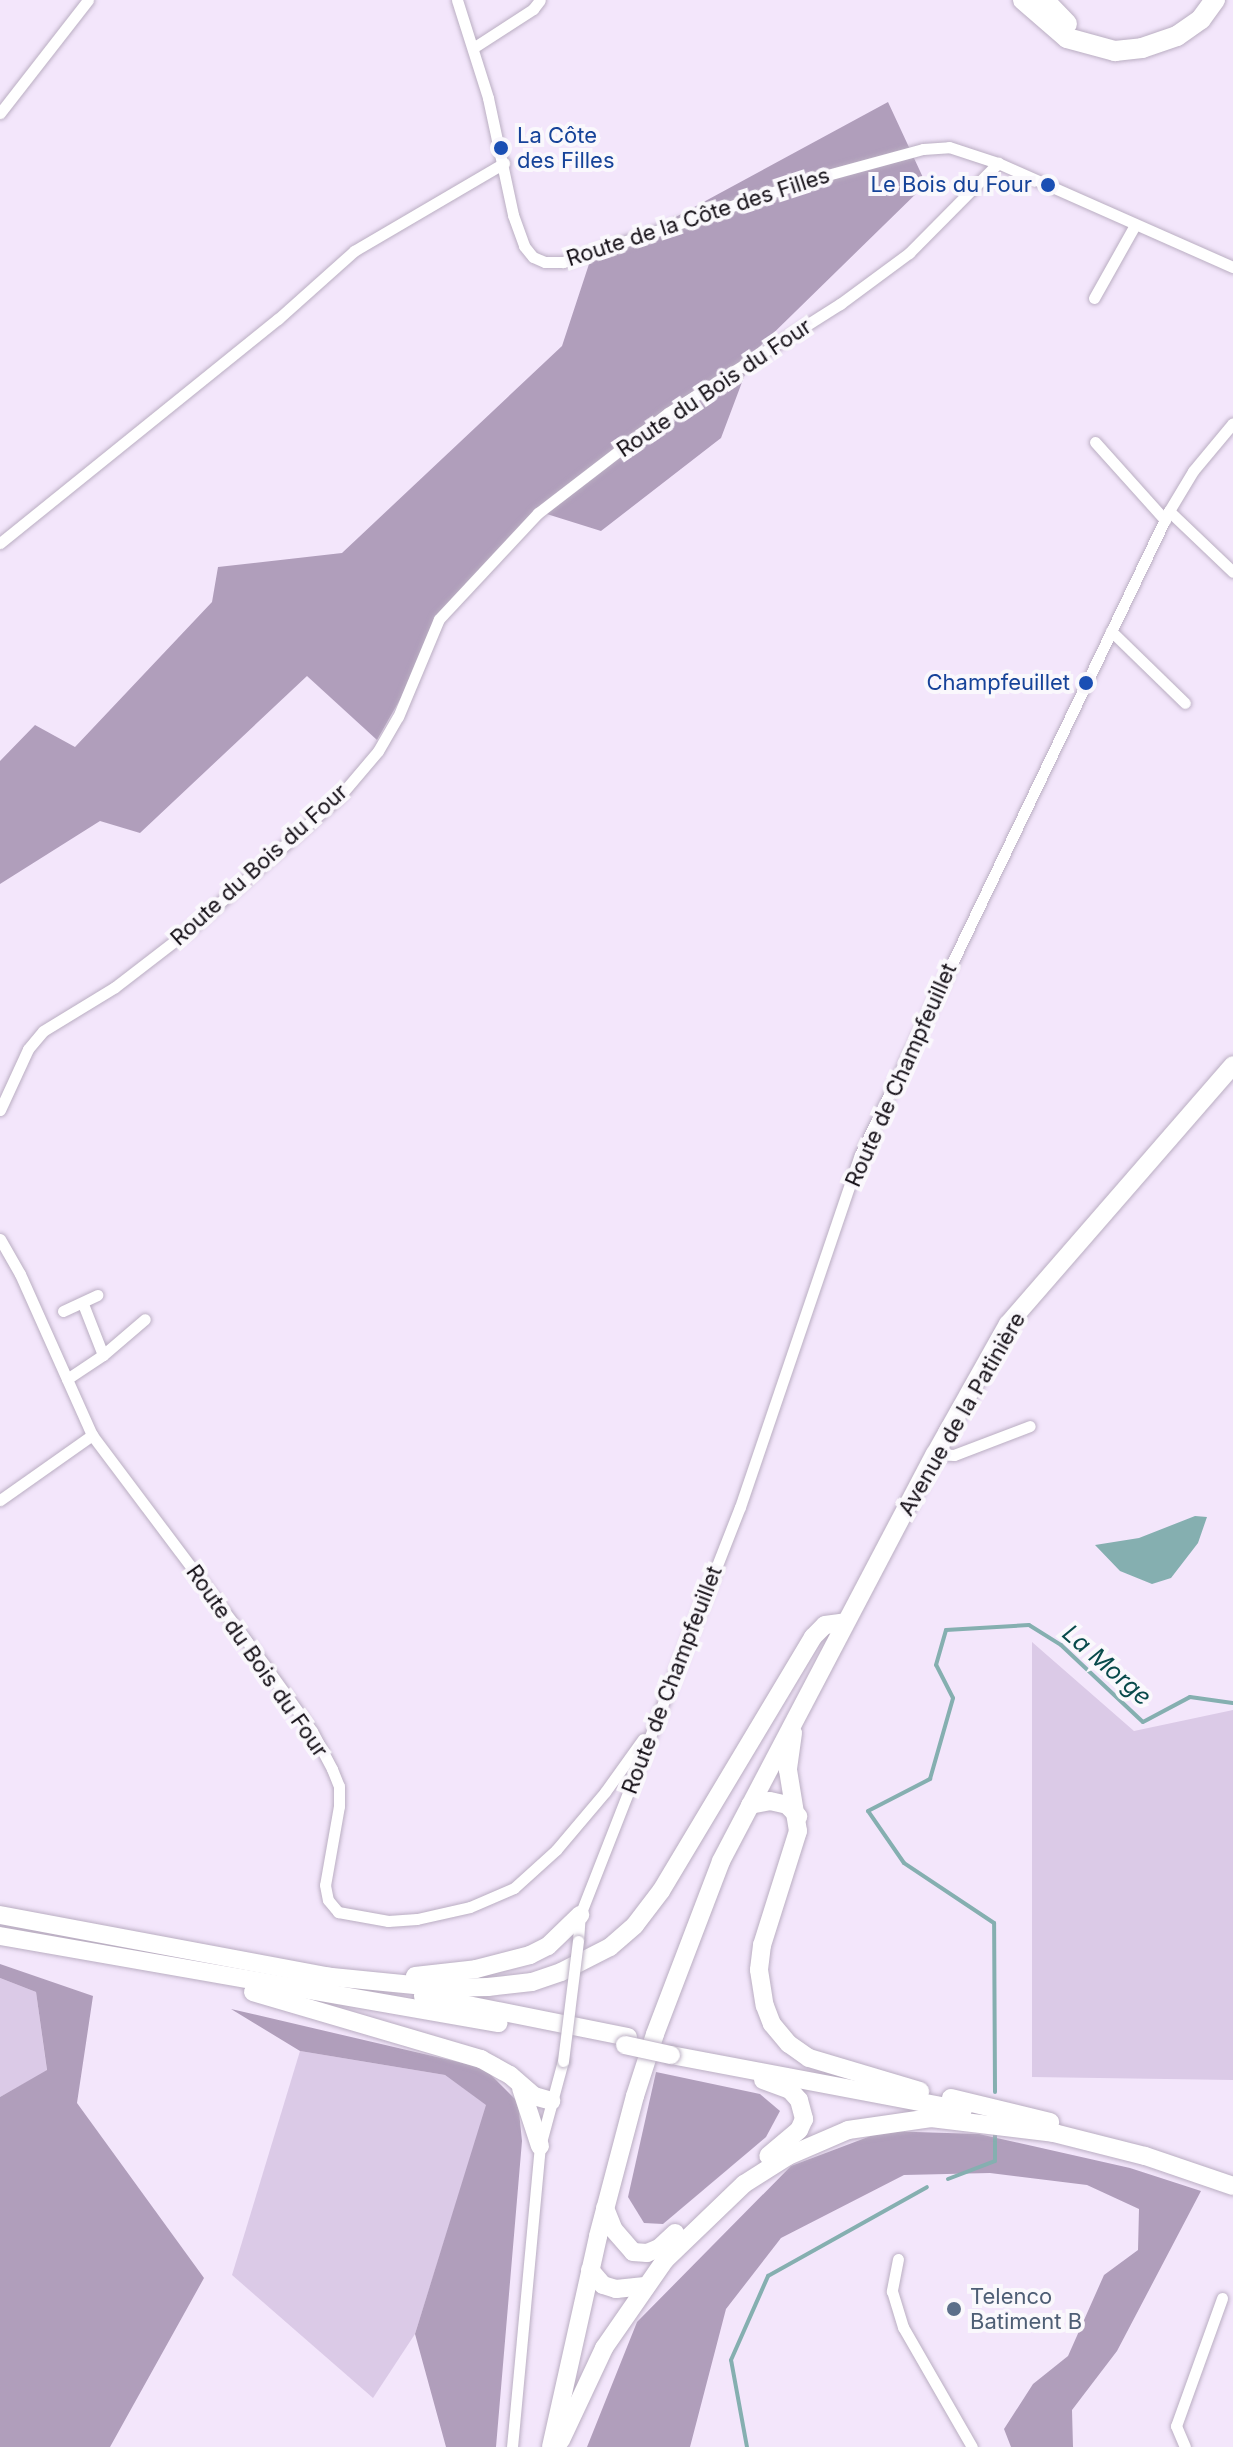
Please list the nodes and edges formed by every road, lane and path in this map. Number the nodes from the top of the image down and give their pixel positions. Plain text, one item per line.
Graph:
1 (88, 0) edge
2 (457, 0) edge
3 (540, 0) edge
4 (1023, 0) edge
5 (1044, 0) edge
6 (1214, 0) edge
7 (473, 48) junction
8 (0, 113) edge
9 (504, 163) junction
10 (998, 163) junction
11 (1135, 225) junction
12 (1233, 267) edge
13 (1094, 298) dead end
14 (1233, 423) edge
15 (1095, 442) dead end
16 (1167, 515) junction
17 (0, 543) edge
18 (1233, 572) edge
19 (1111, 631) junction
20 (1185, 703) dead end
21 (1233, 1065) edge
22 (0, 1110) edge
23 (0, 1239) edge
24 (98, 1295) dead end
25 (83, 1304) junction
26 (63, 1311) dead end
27 (145, 1319) dead end
28 (103, 1355) junction
29 (67, 1379) junction
30 (1030, 1426) dead end
31 (92, 1435) junction
32 (935, 1454) junction
33 (0, 1500) edge
34 (846, 1622) junction
35 (795, 1719) junction
36 (653, 1726) junction
37 (750, 1805) junction
38 (798, 1816) junction
39 (0, 1915) edge
40 (580, 1915) junction
41 (0, 1936) edge
42 (142, 1962) junction
43 (322, 1976) junction
44 (372, 1979) junction
45 (626, 2041) junction
46 (672, 2050) junction
47 (518, 2082) junction
48 (923, 2092) junction
49 (551, 2101) junction
50 (1055, 2133) junction
51 (540, 2146) junction
52 (1233, 2175) edge
53 (1233, 2186) edge
54 (605, 2208) junction
55 (898, 2259) dead end
56 (590, 2270) junction
57 (645, 2286) junction
58 (1222, 2298) dead end
59 (512, 2447) edge
60 (551, 2447) edge
61 (559, 2447) edge
62 (972, 2447) edge
63 (1185, 2447) edge

1 - 8 street
2 - 7 street
3 - 7 street
4 - 6 highway
5 - 6 highway
7 - 9 street
9 - 10 street, Route de la Côte des Filles
9 - 17 street
10 - 11 street, Route de la Côte des Filles
10 - 22 street, Route du Bois du Four
11 - 12 street, Route de la Côte des Filles
11 - 13 street
14 - 16 street, Route de Champfeuillet
15 - 16 street
16 - 18 street
16 - 19 street, Route de Champfeuillet
19 - 20 street
19 - 36 street, Route de Champfeuillet
21 - 32 main road, Avenue de la Patinière
23 - 29 street, Route du Bois du Four
24 - 25 street
25 - 26 street
25 - 28 street
27 - 28 street
28 - 29 street
29 - 31 street, Route du Bois du Four
30 - 32 street
31 - 33 street
31 - 36 street, Route du Bois du Four
32 - 34 main road, Avenue de la Patinière
34 - 35 main road, Avenue de la Patinière
34 - 44 main road
35 - 37 main road, Avenue de la Patinière
35 - 38 main road
36 - 40 street, Route de Champfeuillet
37 - 38 main road
37 - 54 main road, Avenue de la Patinière
38 - 48 main road
39 - 43 main road
40 - 44 main road
40 - 49 street, Route de Champfeuillet, bridge
41 - 42 main road
42 - 45 main road
42 - 47 main road
43 - 44 main road
43 - 45 main road
45 - 46 main road
46 - 48 main road
46 - 50 main road
46 - 54 main road
47 - 49 main road
47 - 51 main road
48 - 52 main road
49 - 51 street, Route de Champfeuillet
50 - 53 main road
50 - 57 main road
51 - 59 street, Route de Champfeuillet
54 - 56 main road, Avenue de la Patinière
55 - 62 street
56 - 57 main road
56 - 60 main road, Avenue de la Patinière
57 - 61 main road
58 - 63 street

